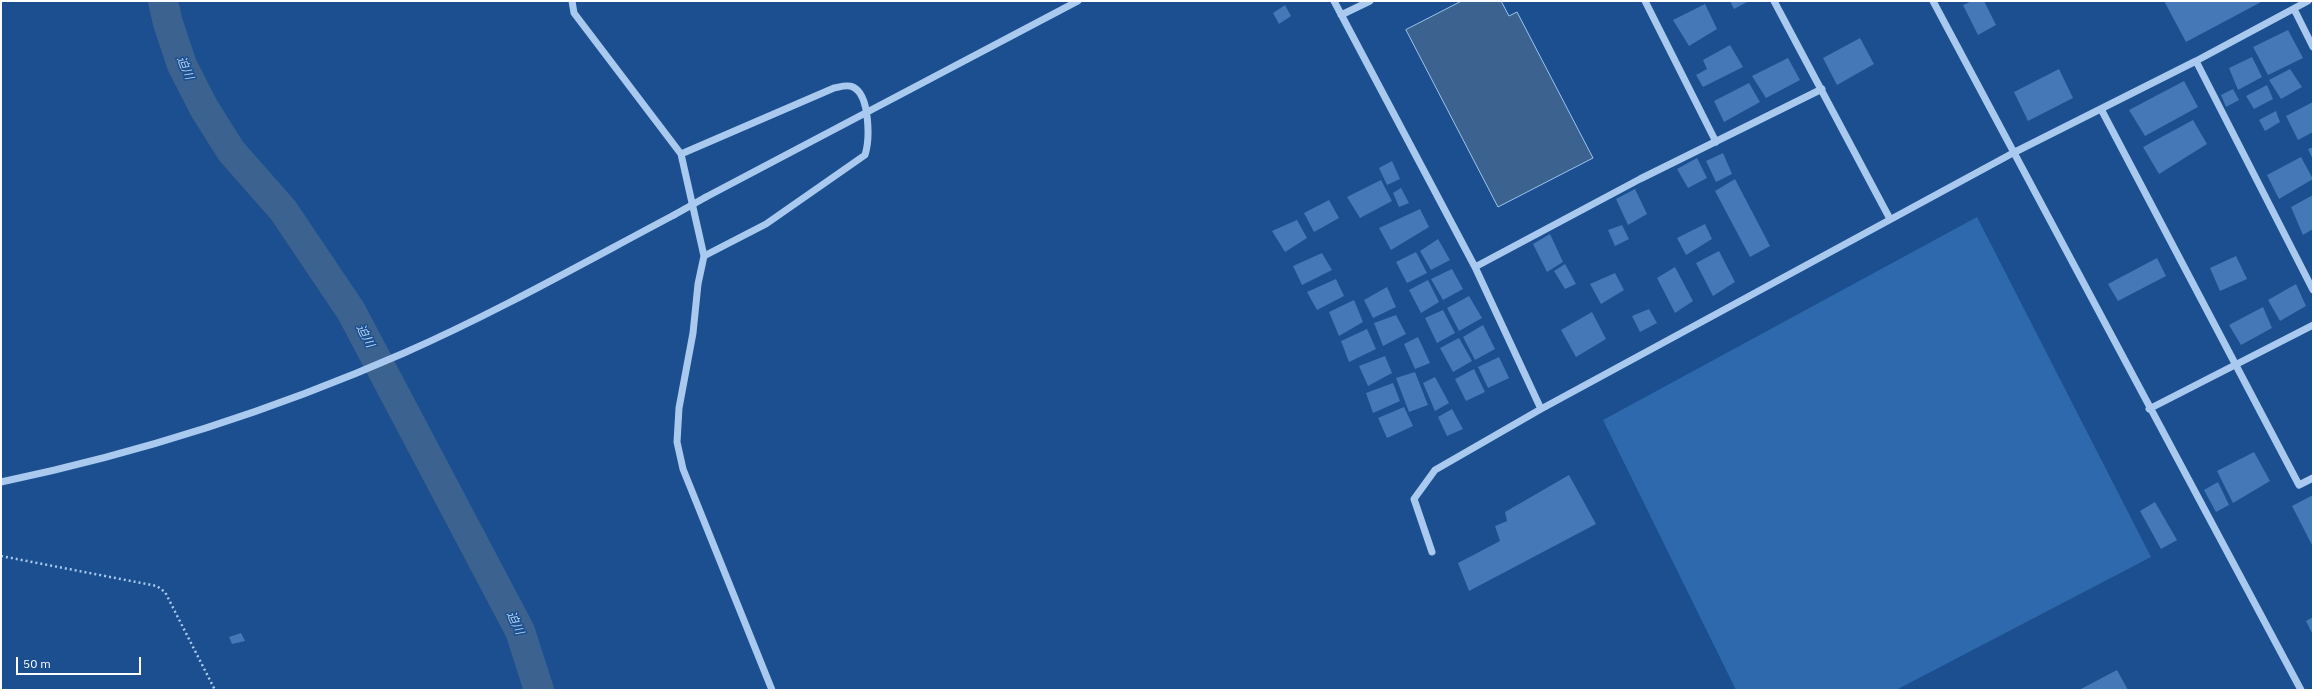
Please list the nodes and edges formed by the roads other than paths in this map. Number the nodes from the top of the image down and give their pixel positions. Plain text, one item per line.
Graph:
1 (572, 1) edge
2 (1078, 1) edge
3 (1334, 1) edge
4 (1370, 1) edge
5 (1645, 1) edge
6 (1774, 1) edge
7 (1933, 1) edge
8 (2308, 1) edge
9 (2294, 9) junction
10 (1341, 15) junction
11 (2313, 47) edge
12 (2196, 61) junction
13 (1822, 89) junction
14 (2101, 109) junction
15 (866, 113) junction
16 (1716, 142) junction
17 (681, 154) junction
18 (2013, 154) junction
19 (1890, 219) junction
20 (704, 256) junction
21 (1475, 267) junction
22 (2313, 290) edge
23 (2313, 325) edge
24 (2236, 364) junction
25 (1541, 409) junction
26 (2149, 409) junction
27 (2313, 478) edge
28 (1, 482) edge
29 (1432, 552) dead end
30 (772, 690) edge
31 (2301, 690) edge

1 - 17 street
2 - 15 street
3 - 10 street
4 - 10 street
5 - 16 street
6 - 13 street
7 - 18 street
8 - 9 street
9 - 11 street
9 - 12 street
10 - 21 street
12 - 14 street
12 - 22 street
13 - 16 street
13 - 19 street
14 - 18 street
14 - 24 street
15 - 17 street
15 - 20 street
15 - 28 street, bridge
16 - 21 street
17 - 20 street
18 - 19 street
18 - 26 street
19 - 25 street
20 - 30 street
21 - 25 street
23 - 24 street
24 - 26 street
24 - 27 street
25 - 29 street
26 - 31 street

